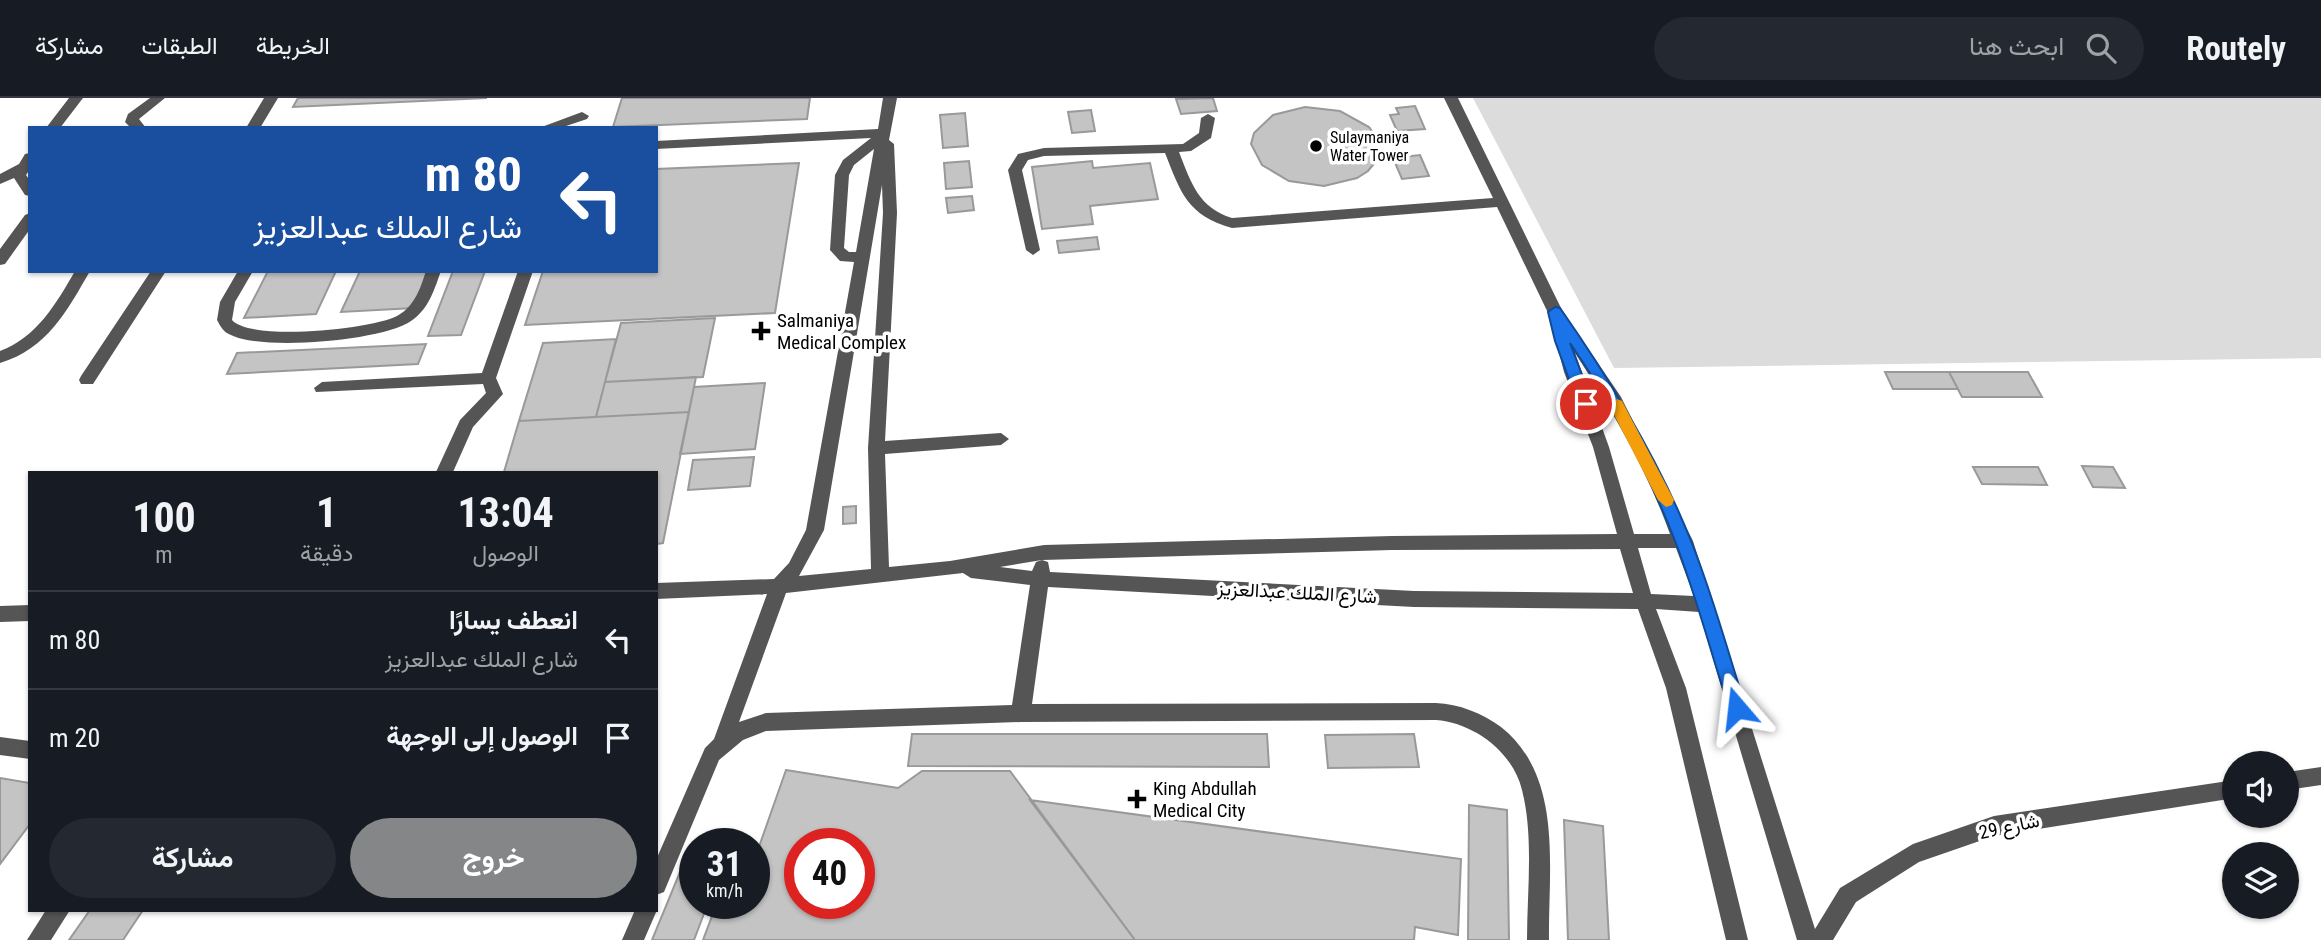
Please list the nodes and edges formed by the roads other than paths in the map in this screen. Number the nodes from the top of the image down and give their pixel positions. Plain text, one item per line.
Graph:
1 (76, 98) edge
2 (158, 98) edge
3 (271, 98) edge
4 (588, 98) edge
5 (890, 98) edge
6 (1451, 98) edge
7 (1208, 118) dead end
8 (580, 122) edge
9 (55, 126) edge
10 (137, 126) edge
11 (254, 126) edge
12 (557, 126) edge
13 (886, 133) junction
14 (658, 145) edge
15 (1171, 150) junction
16 (25, 162) edge
17 (0, 180) edge
18 (28, 189) edge
19 (1502, 202) junction
20 (28, 221) edge
21 (1033, 250) dead end
22 (862, 257) junction
23 (0, 260) edge
24 (82, 273) edge
25 (158, 273) edge
26 (245, 273) edge
27 (433, 273) edge
28 (525, 273) edge
29 (1555, 312) junction
30 (882, 330) junction
31 (850, 331) junction
32 (0, 357) edge
33 (488, 377) junction
34 (88, 380) dead end
35 (322, 388) dead end
36 (1001, 439) dead end
37 (876, 448) junction
38 (445, 471) edge
39 (1625, 541) junction
40 (1684, 541) junction
41 (1044, 552) junction
42 (950, 569) junction
43 (880, 576) junction
44 (1041, 579) junction
45 (779, 586) junction
46 (658, 591) edge
47 (1644, 601) junction
48 (1706, 605) junction
49 (28, 613) edge
50 (0, 614) edge
51 (1021, 713) junction
52 (722, 743) junction
53 (0, 746) edge
54 (28, 750) edge
55 (2321, 776) edge
56 (2299, 779) edge
57 (2222, 791) edge
58 (658, 880) edge
59 (58, 912) edge
60 (645, 912) edge
61 (38, 940) edge
62 (633, 940) edge
63 (1538, 940) edge
64 (1737, 940) edge
65 (1808, 940) edge
66 (1821, 940) edge

1 - 9 street
2 - 10 street
3 - 11 street
4 - 8 street
5 - 13 street
6 - 19 street
7 - 15 street
8 - 12 street
13 - 14 street
13 - 22 street
13 - 22 street
13 - 30 street
15 - 19 street
15 - 21 street
16 - 17 street
16 - 18 street
19 - 29 street
20 - 23 street
22 - 31 street
24 - 32 street
25 - 34 street
26 - 27 street
28 - 33 street
29 - 39 street
29 - 40 street
30 - 31 street
30 - 37 street
31 - 45 street
33 - 35 street
33 - 38 street
36 - 37 street
37 - 43 street
39 - 40 street, شارع الملك عبدالعزيز
39 - 41 street, شارع الملك عبدالعزيز
39 - 47 street
40 - 48 street
41 - 42 street, شارع الملك عبدالعزيز
41 - 44 street
42 - 43 street, شارع الملك عبدالعزيز
42 - 44 street, شارع الملك عبدالعزيز
43 - 45 street, شارع الملك عبدالعزيز
44 - 47 street, شارع الملك عبدالعزيز
44 - 51 street
45 - 46 street, شارع الملك عبدالعزيز
45 - 52 street
47 - 48 street, شارع الملك عبدالعزيز
47 - 64 street
48 - 65 street
49 - 50 street
51 - 52 street
51 - 63 street
52 - 58 street
53 - 54 street
55 - 56 street
57 - 66 street, شارع 29
59 - 61 street
60 - 62 street

